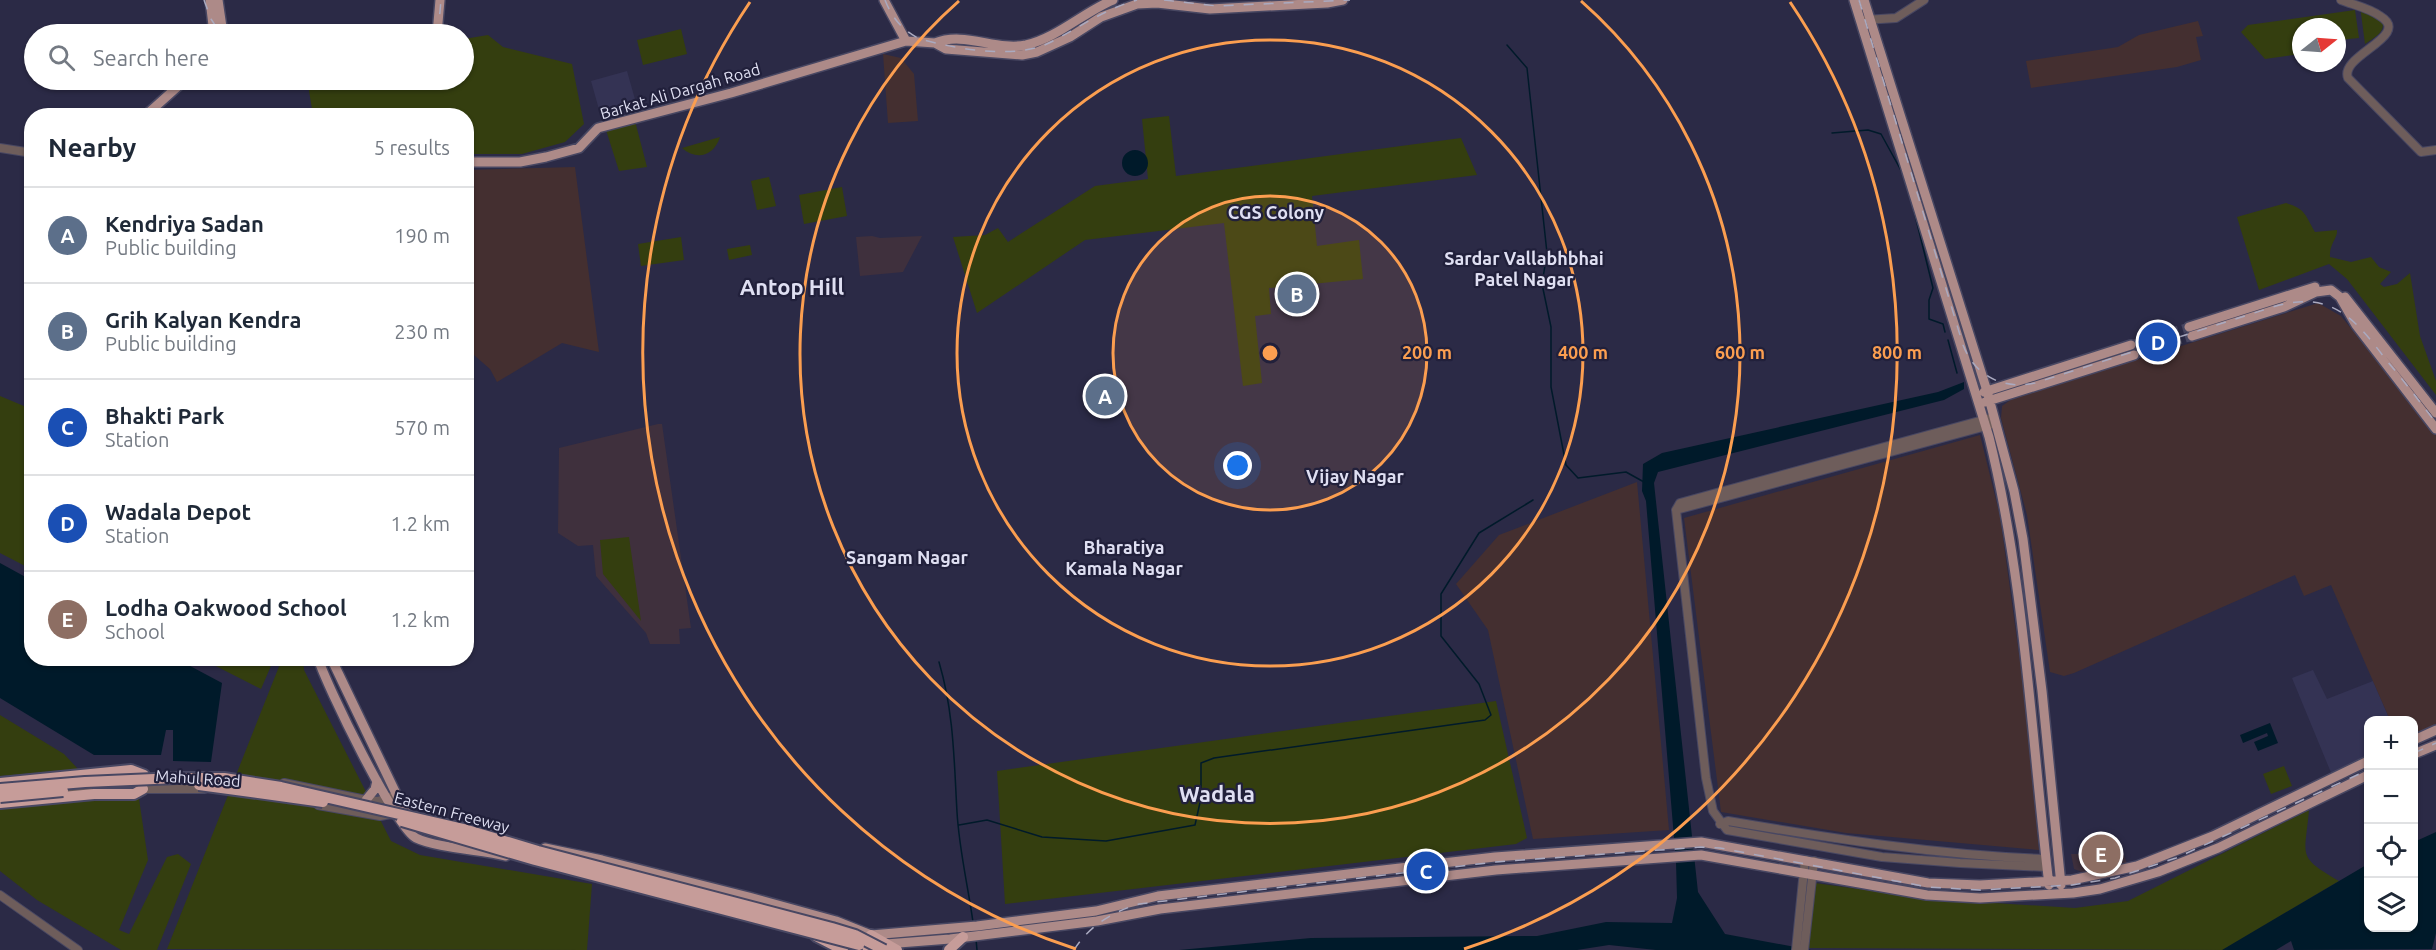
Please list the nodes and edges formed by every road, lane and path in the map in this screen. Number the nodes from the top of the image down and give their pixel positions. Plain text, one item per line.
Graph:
1 (210, 0) edge
2 (218, 0) edge
3 (440, 0) edge
4 (884, 0) edge
5 (1113, 0) edge
6 (1343, 0) edge
7 (1854, 0) edge
8 (1864, 0) edge
9 (1924, 0) edge
10 (2341, 0) edge
11 (1302, 2) edge
12 (1214, 4) edge
13 (217, 18) junction
14 (1865, 20) junction
15 (218, 24) edge
16 (438, 24) edge
17 (947, 38) junction
18 (906, 40) junction
19 (935, 43) junction
20 (946, 49) junction
21 (174, 90) edge
22 (1898, 107) junction
23 (154, 108) edge
24 (1888, 110) junction
25 (0, 148) edge
26 (2436, 150) edge
27 (24, 152) edge
28 (474, 162) edge
29 (2190, 332) tunnel mouth
30 (2132, 350) tunnel mouth
31 (2393, 366) junction
32 (1989, 396) junction
33 (1977, 399) junction
34 (2436, 413) edge
35 (1995, 420) junction
36 (1984, 423) junction
37 (2436, 429) edge
38 (322, 666) edge
39 (335, 666) edge
40 (2436, 730) edge
41 (2418, 738) edge
42 (2436, 745) edge
43 (2418, 752) edge
44 (2364, 763) edge
45 (144, 775) junction
46 (239, 775) junction
47 (2364, 777) edge
48 (377, 781) junction
49 (0, 786) edge
50 (143, 789) junction
51 (233, 793) junction
52 (395, 793) junction
53 (0, 796) edge
54 (366, 800) junction
55 (386, 800) junction
56 (0, 803) edge
57 (402, 806) junction
58 (393, 813) junction
59 (1720, 824) junction
60 (1884, 845) junction
61 (1882, 856) junction
62 (1809, 860) junction
63 (1969, 860) junction
64 (2046, 863) junction
65 (1808, 873) junction
66 (2049, 881) junction
67 (2061, 881) junction
68 (2062, 893) junction
69 (2050, 894) junction
70 (0, 895) edge
71 (1096, 911) junction
72 (1055, 921) junction
73 (1097, 921) junction
74 (797, 922) junction
75 (971, 932) junction
76 (869, 945) edge
77 (1800, 946) edge
78 (889, 948) edge
79 (78, 950) edge
80 (843, 950) edge
81 (948, 950) edge

1 - 13 main road
2 - 13 main road
3 - 16 main road
4 - 18 main road
5 - 17 main road
6 - 11 main road
7 - 14 main road
8 - 14 main road
9 - 14 street
10 - 26 street
11 - 12 main road
12 - 20 main road
13 - 15 main road
14 - 22 main road
14 - 24 main road
17 - 19 main road
17 - 20 main road
18 - 19 main road
18 - 28 main road, Barkat Ali Dargah Road
19 - 20 main road
21 - 23 main road
22 - 24 main road
22 - 32 main road
24 - 33 main road
25 - 27 street
29 - 31 main road
30 - 32 main road
31 - 34 main road
31 - 37 main road
32 - 33 main road
32 - 35 main road
33 - 36 main road
35 - 36 street
35 - 67 main road
36 - 59 street
36 - 64 main road
38 - 48 main road
39 - 52 main road
40 - 41 main road
42 - 43 main road
44 - 67 main road
45 - 46 street, Mahul Road
45 - 49 street, Mahul Road
45 - 49 highway
46 - 51 street
46 - 54 street, Mahul Road
47 - 68 main road
48 - 54 main road
48 - 55 main road
49 - 78 highway, Eastern Freeway, bridge
50 - 51 street, Mahul Road
50 - 53 street, Mahul Road
50 - 56 highway
51 - 58 street, Mahul Road
52 - 55 street
52 - 57 main road
53 - 76 highway, Eastern Freeway, bridge
54 - 55 street, Mahul Road
55 - 58 main road
57 - 58 street
57 - 76 main road
58 - 74 main road
59 - 60 street
59 - 61 street
60 - 61 street
60 - 63 street
61 - 63 street
62 - 65 street
62 - 66 main road
62 - 71 main road
63 - 64 street
64 - 66 main road
65 - 69 main road
65 - 73 main road
65 - 77 street
66 - 67 main road
66 - 69 main road
67 - 68 main road
68 - 69 main road
70 - 79 street
71 - 72 main road
71 - 73 main road
72 - 73 main road
72 - 75 main road
74 - 76 main road
74 - 80 highway
75 - 76 main road
75 - 78 main road
75 - 81 highway
76 - 78 highway, Eastern Freeway

